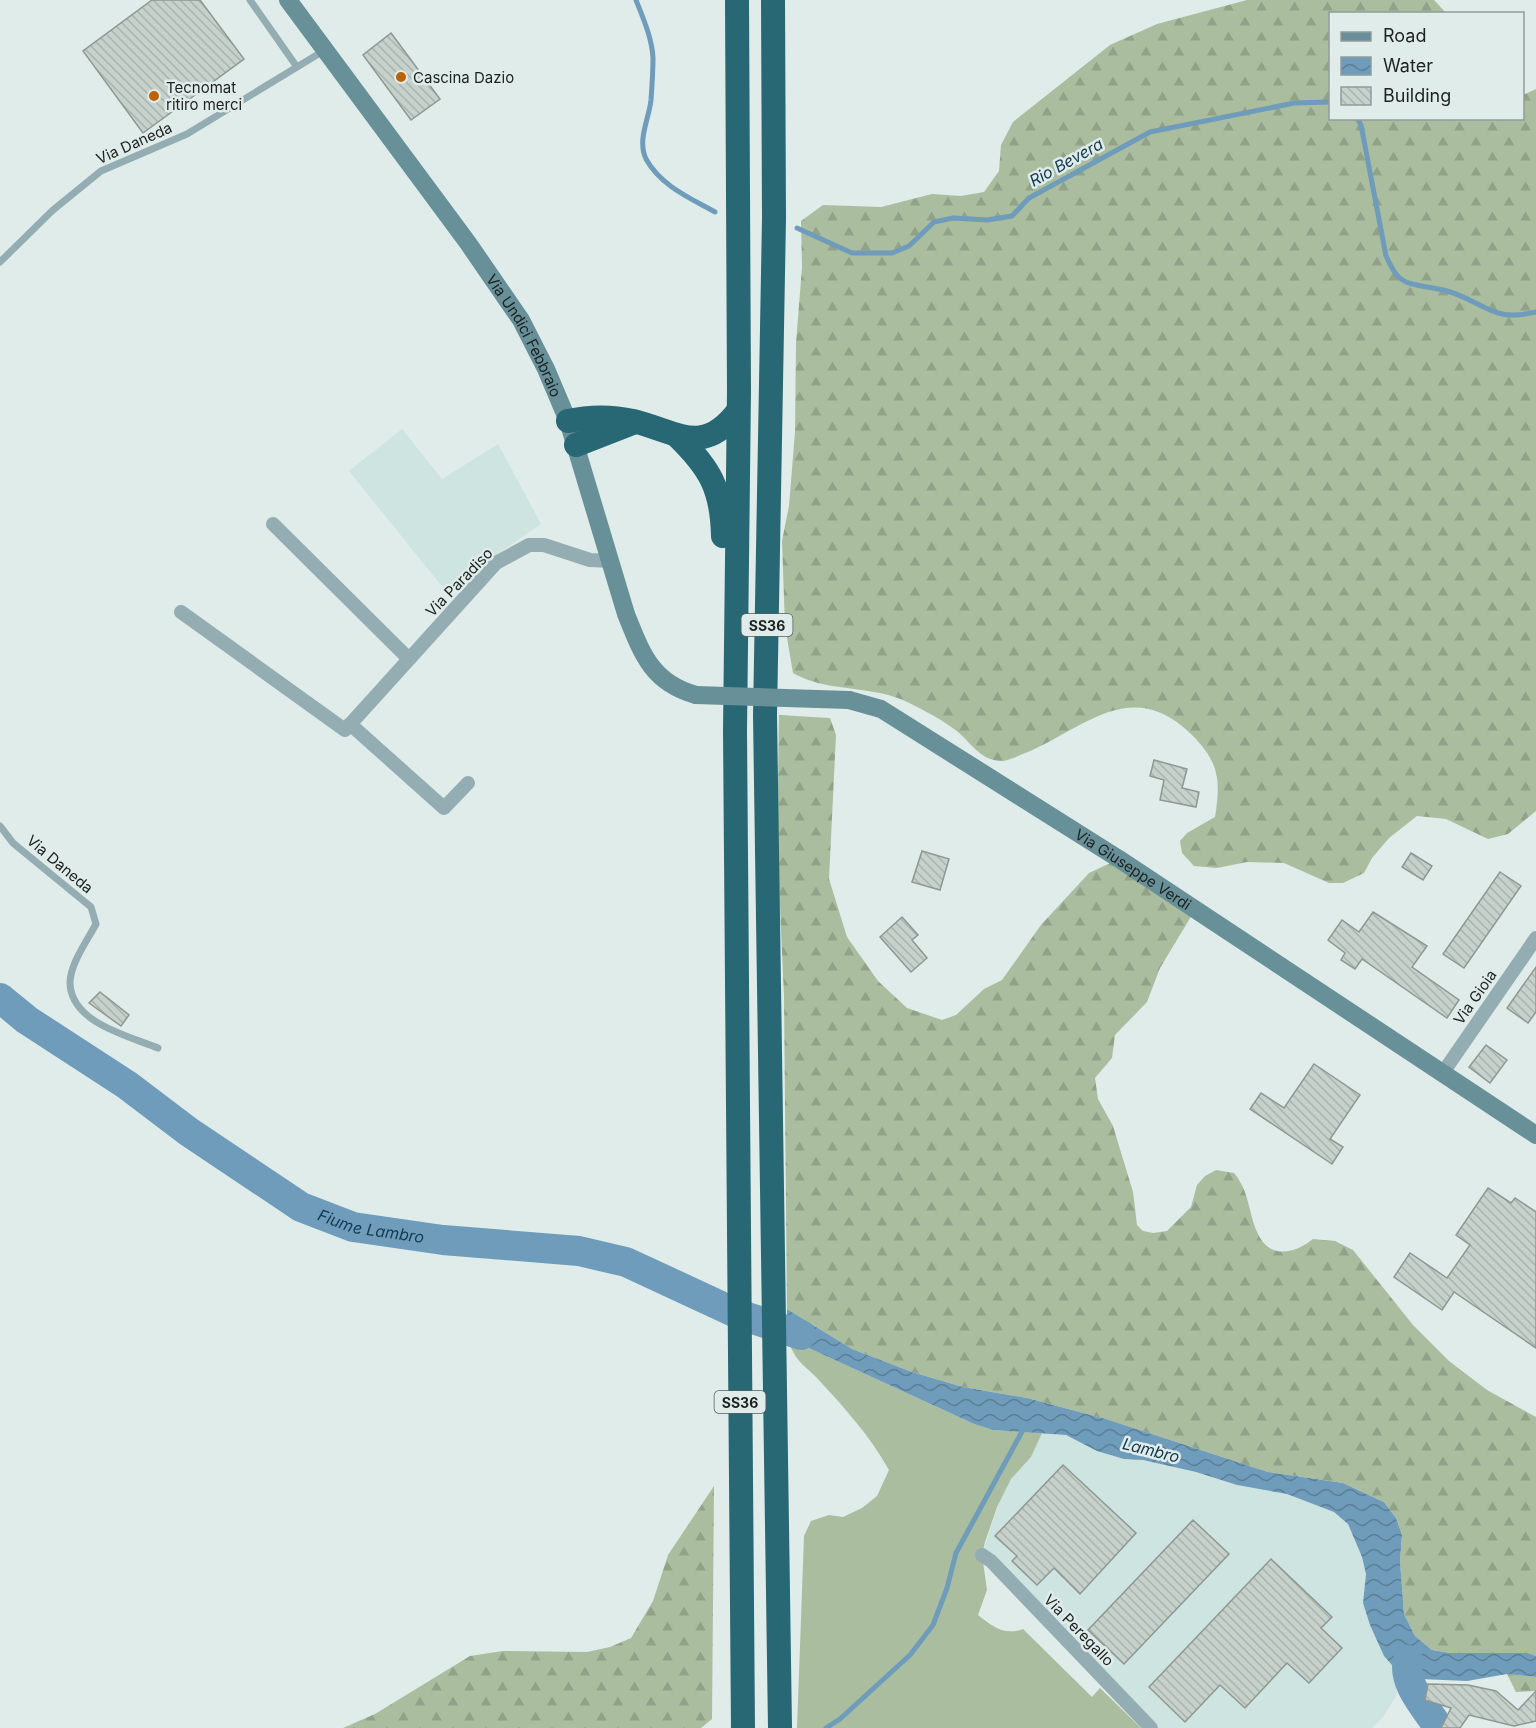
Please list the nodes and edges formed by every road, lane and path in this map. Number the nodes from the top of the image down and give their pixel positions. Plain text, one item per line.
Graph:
1 (250, 0) edge
2 (288, 0) edge
3 (737, 0) edge
4 (773, 0) edge
5 (325, 50) junction
6 (297, 67) junction
7 (0, 262) edge
8 (738, 411) junction
9 (568, 421) junction
10 (635, 422) junction
11 (677, 436) junction
12 (576, 445) junction
13 (273, 524) dead end
14 (611, 561) junction
15 (181, 612) dead end
16 (409, 659) junction
17 (696, 695) joint
18 (350, 724) junction
19 (735, 731) junction
20 (468, 783) dead end
21 (0, 826) edge
22 (1536, 938) edge
23 (158, 1048) dead end
24 (1442, 1074) junction
25 (1536, 1135) edge
26 (982, 1555) dead end
27 (743, 1728) edge
28 (780, 1728) edge
29 (1151, 1728) edge

1 - 6 lane
2 - 5 street, Via Undici Febbraio
3 - 8 highway, SS36
4 - 28 highway, SS36
5 - 6 lane, Via Daneda
5 - 9 street, Via Undici Febbraio
6 - 7 lane, Via Daneda
8 - 11 highway
8 - 19 highway, SS36
9 - 10 highway
9 - 12 street, Via Undici Febbraio
10 - 11 highway
10 - 12 highway
11 - 19 highway
12 - 14 street, Via Undici Febbraio
13 - 16 street
14 - 16 street, Via Paradiso
14 - 17 street, Via Undici Febbraio
15 - 18 street
16 - 18 street, Via Paradiso
17 - 24 street, Via Giuseppe Verdi, bridge
18 - 20 street
19 - 27 highway, SS36
21 - 23 lane, Via Daneda
22 - 24 street, Via Gioia
24 - 25 street, Via Giuseppe Verdi
26 - 29 street, Via Peregallo

